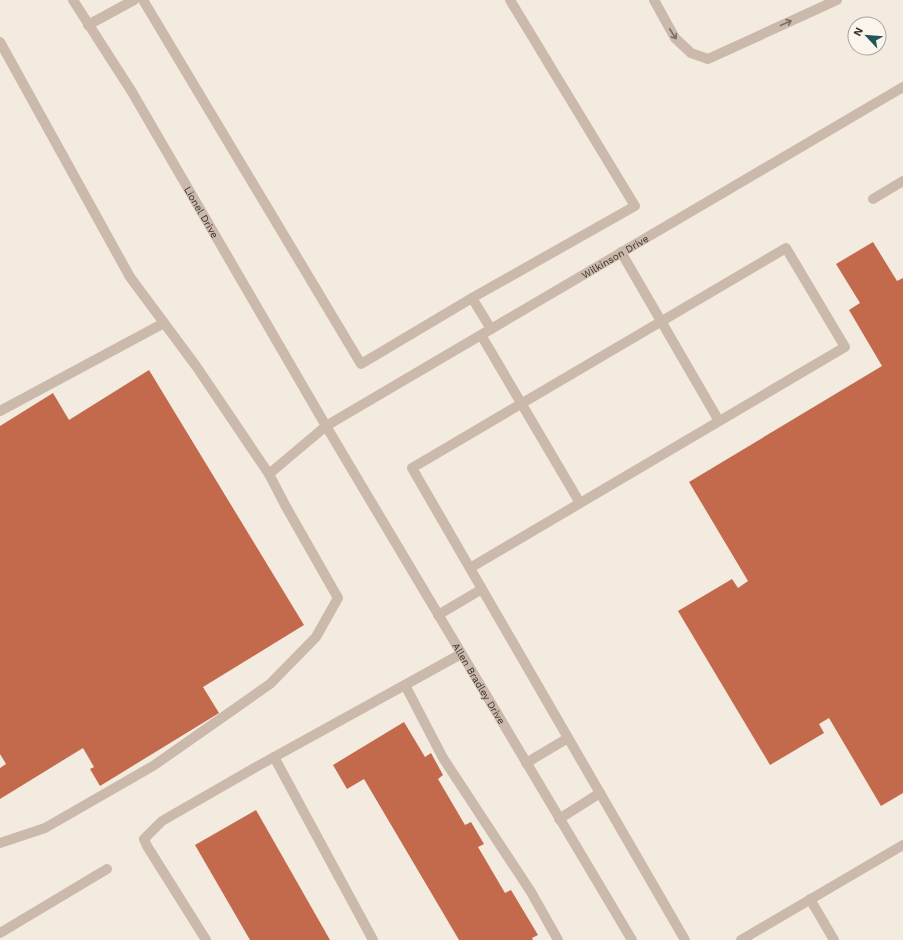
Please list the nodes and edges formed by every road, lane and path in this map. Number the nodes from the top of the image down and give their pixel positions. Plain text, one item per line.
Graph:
1 (73, 0) edge
2 (134, 0) edge
3 (144, 0) edge
4 (510, 0) edge
5 (654, 0) edge
6 (837, 0) edge
7 (88, 24) junction
8 (0, 42) edge
9 (903, 87) edge
10 (903, 181) edge
11 (873, 199) dead end
12 (621, 252) junction
13 (472, 298) junction
14 (661, 321) junction
15 (164, 323) junction
16 (491, 329) junction
17 (481, 335) junction
18 (521, 403) junction
19 (0, 412) edge
20 (719, 421) junction
21 (326, 426) junction
22 (269, 474) junction
23 (580, 503) junction
24 (470, 568) junction
25 (482, 589) junction
26 (438, 615) junction
27 (461, 654) junction
28 (405, 685) junction
29 (568, 738) junction
30 (274, 757) junction
31 (526, 763) junction
32 (600, 794) junction
33 (560, 819) junction
34 (0, 842) edge
35 (903, 845) edge
36 (107, 869) dead end
37 (810, 899) junction
38 (0, 933) edge
39 (206, 940) edge
40 (373, 940) edge
41 (558, 940) edge
42 (632, 940) edge
43 (685, 940) edge
44 (741, 940) edge
45 (834, 940) edge

1 - 7 street, Lionel Drive
2 - 7 street
3 - 13 street
4 - 13 street
5 -> 6 street
7 - 21 street, Lionel Drive
8 - 15 street
9 - 12 street, Wilkinson Drive
10 - 11 street
12 - 14 street
12 - 16 street, Wilkinson Drive
13 - 16 street
14 - 18 street
14 - 20 street
14 - 20 street
15 - 19 street
15 - 22 street
16 - 17 street, Wilkinson Drive
17 - 18 street
17 - 21 street, Wilkinson Drive
18 - 23 street
18 - 24 street
20 - 23 street
21 - 22 street, Wilkinson Drive
21 - 26 street, Allen Bradley Drive
22 - 34 street
23 - 24 street
24 - 25 street
25 - 26 street
25 - 29 street
26 - 27 street, Allen Bradley Drive
27 - 28 street
27 - 31 street, Allen Bradley Drive
28 - 30 street
28 - 41 street
29 - 31 street
29 - 32 street
30 - 39 street
30 - 40 street
31 - 33 street, Allen Bradley Drive
32 - 33 street
32 - 43 street
33 - 42 street, Allen Bradley Drive
35 - 37 street
36 - 38 street
37 - 44 street
37 - 45 street

